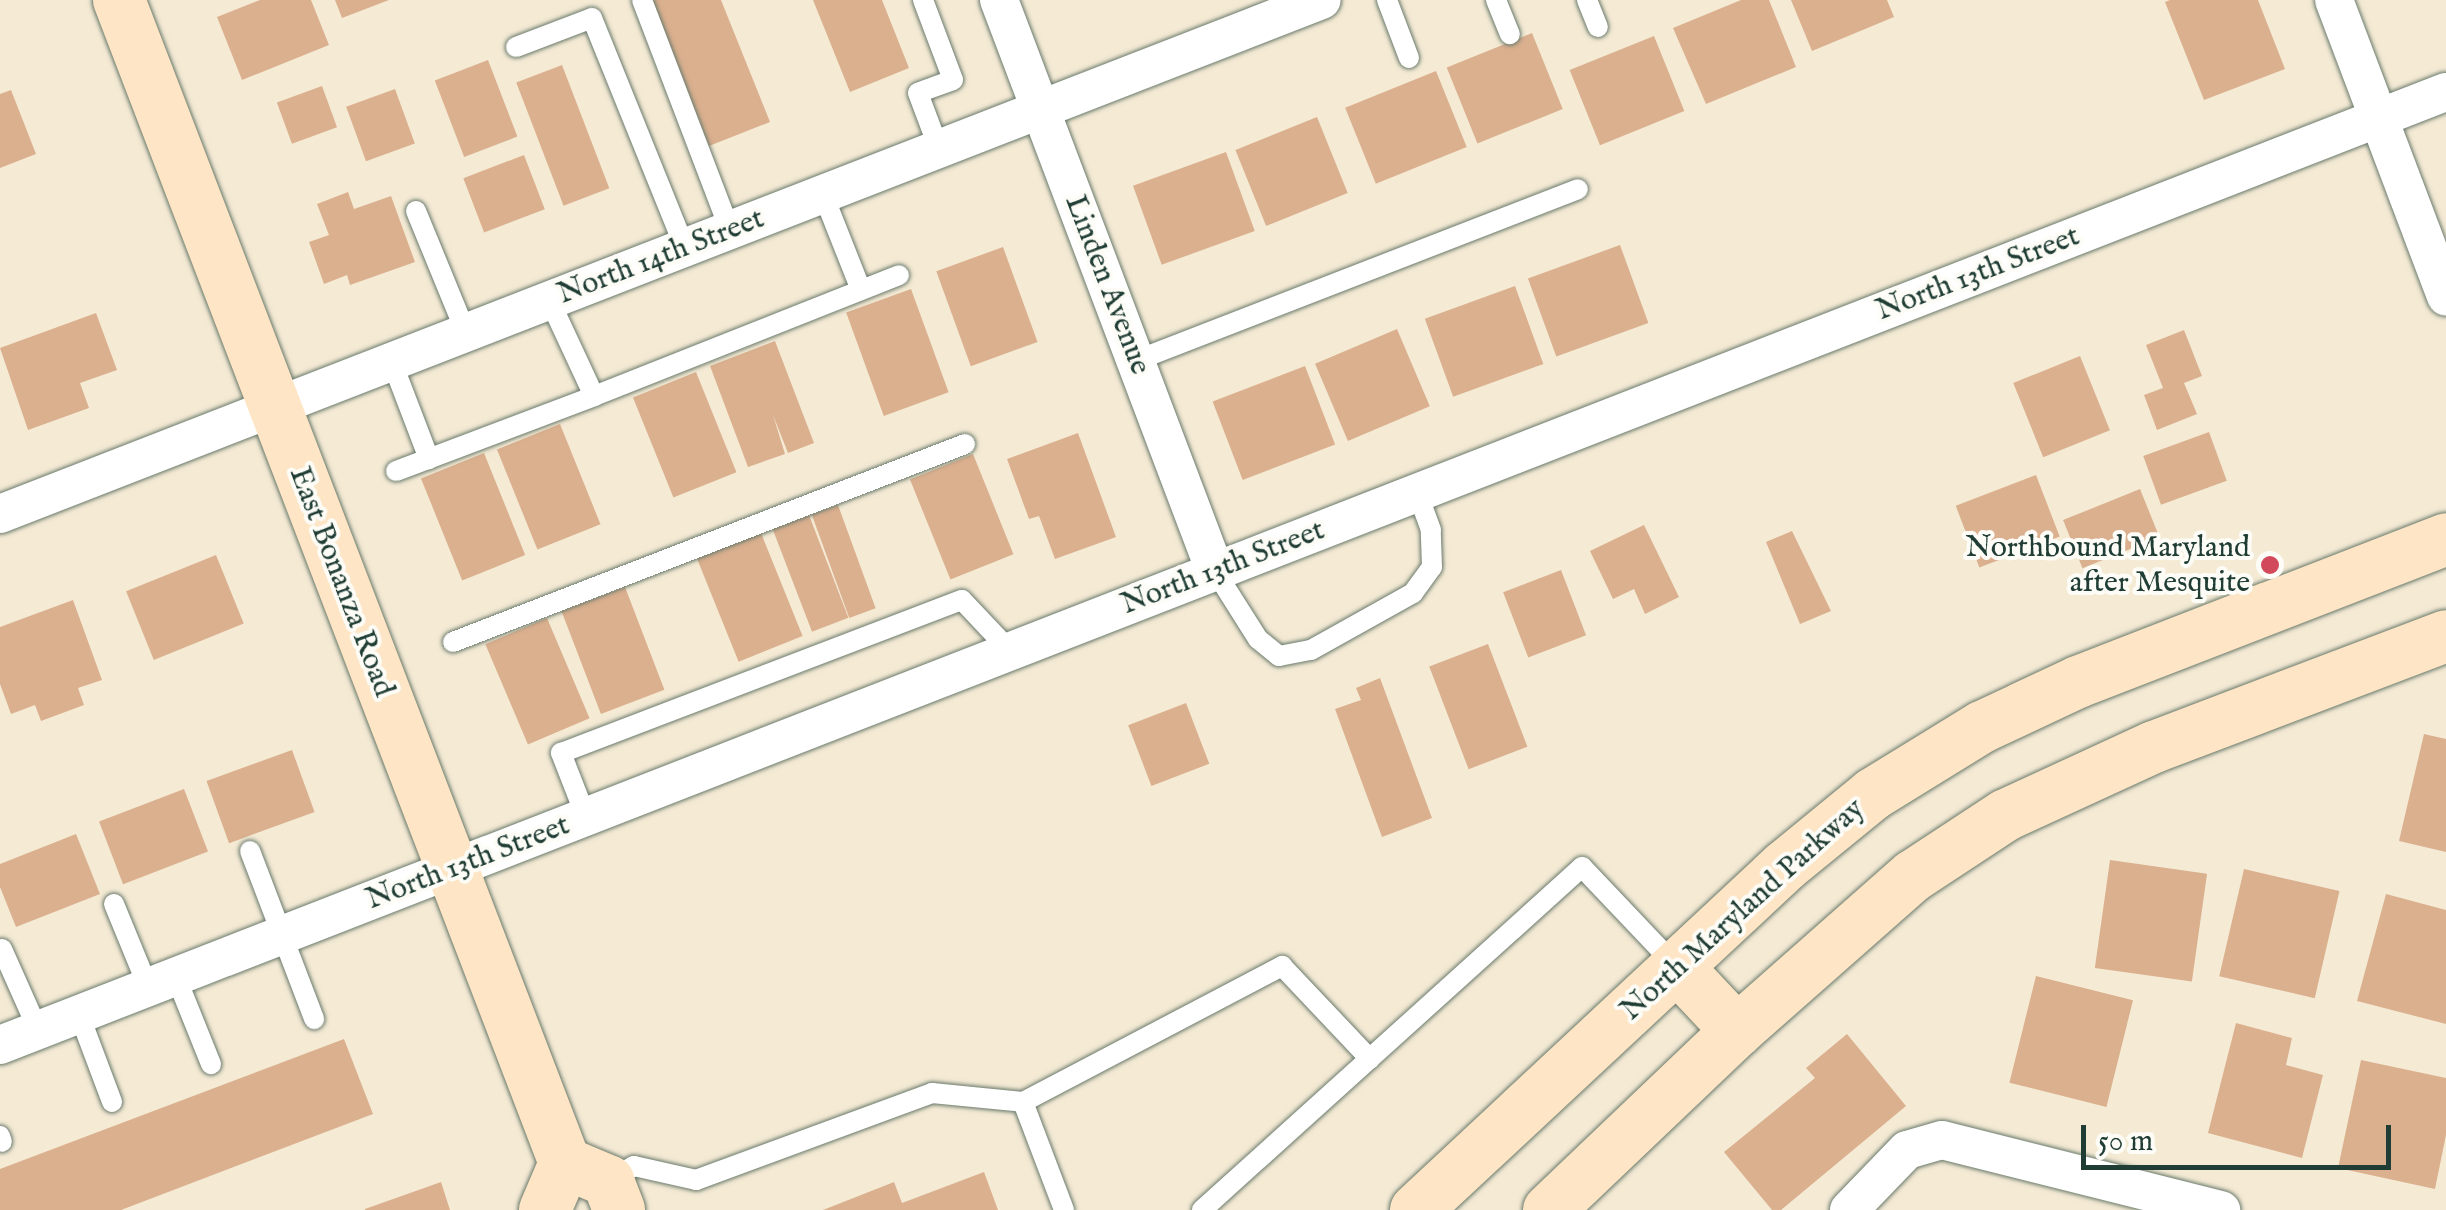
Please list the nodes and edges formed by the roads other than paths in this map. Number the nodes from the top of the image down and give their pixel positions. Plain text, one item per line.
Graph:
1 (119, 0) edge
2 (642, 0) edge
3 (924, 0) edge
4 (999, 0) edge
5 (1322, 0) edge
6 (1387, 0) edge
7 (1496, 0) edge
8 (1587, 0) edge
9 (2334, 0) edge
10 (1598, 27) dead end
11 (1510, 34) dead end
12 (516, 48) dead end
13 (1409, 58) dead end
14 (2446, 92) edge
15 (1040, 110) junction
16 (2381, 118) junction
17 (939, 149) junction
18 (1578, 189) dead end
19 (823, 194) junction
20 (416, 210) dead end
21 (730, 230) junction
22 (685, 248) junction
23 (899, 275) dead end
24 (862, 290) junction
25 (2446, 297) edge
26 (550, 301) junction
27 (466, 333) junction
28 (1135, 361) junction
29 (392, 362) junction
30 (594, 396) junction
31 (275, 408) junction
32 (965, 444) dead end
33 (429, 459) junction
34 (396, 471) dead end
35 (1417, 492) junction
36 (0, 514) edge
37 (2446, 539) edge
38 (1215, 570) junction
39 (2446, 636) edge
40 (453, 642) dead end
41 (1010, 651) junction
42 (586, 817) junction
43 (250, 851) dead end
44 (451, 870) junction
45 (114, 904) dead end
46 (283, 935) junction
47 (2, 949) edge
48 (1677, 967) junction
49 (162, 982) junction
50 (79, 1014) junction
51 (314, 1019) dead end
52 (38, 1030) junction
53 (1737, 1031) junction
54 (0, 1045) edge
55 (1370, 1059) junction
56 (211, 1064) dead end
57 (112, 1102) dead end
58 (1023, 1102) junction
59 (584, 1191) edge
60 (1064, 1210) edge
61 (1202, 1210) edge
62 (1416, 1210) edge
63 (1549, 1210) edge
64 (1849, 1210) edge
65 (2221, 1210) edge

1 - 31 main road, East Bonanza Road
2 - 21 lane
3 - 17 lane
4 - 15 street, Linden Avenue
5 - 15 street, North 14th Street
6 - 13 lane
7 - 11 lane
8 - 10 lane
9 - 16 street
12 - 22 lane
14 - 16 street, North 13th Street
15 - 17 street, North 14th Street
15 - 28 street, Linden Avenue
16 - 25 street
16 - 35 street, North 13th Street
17 - 19 street, North 14th Street
18 - 28 lane
19 - 21 street, North 14th Street
19 - 24 lane
20 - 27 lane
21 - 22 street, North 14th Street
22 - 26 street, North 14th Street
23 - 24 lane
24 - 30 lane
26 - 27 street, North 14th Street
26 - 30 lane
27 - 29 street, North 14th Street
28 - 38 street, Linden Avenue
29 - 31 street, North 14th Street
29 - 33 lane
30 - 33 lane
31 - 36 street, North 14th Street
31 - 44 main road, East Bonanza Road
32 - 40 lane
33 - 34 lane
35 - 38 street, North 13th Street
35 - 38 lane
37 - 48 main road, North Maryland Parkway
38 - 41 street, North 13th Street
39 - 53 main road
41 - 42 street, North 13th Street
41 - 42 lane
42 - 44 street, North 13th Street
43 - 46 lane
44 - 46 street, North 13th Street
44 - 59 main road, East Bonanza Road
45 - 49 lane
46 - 49 street, North 13th Street
46 - 51 lane
47 - 52 lane
48 - 53 main road
48 - 55 lane
48 - 62 main road, North Maryland Parkway
49 - 50 street, North 13th Street
49 - 56 lane
50 - 52 street, North 13th Street
50 - 57 lane
52 - 54 street, North 13th Street
53 - 63 main road
55 - 58 lane
55 - 61 lane
58 - 59 lane
58 - 60 lane
64 - 65 street

